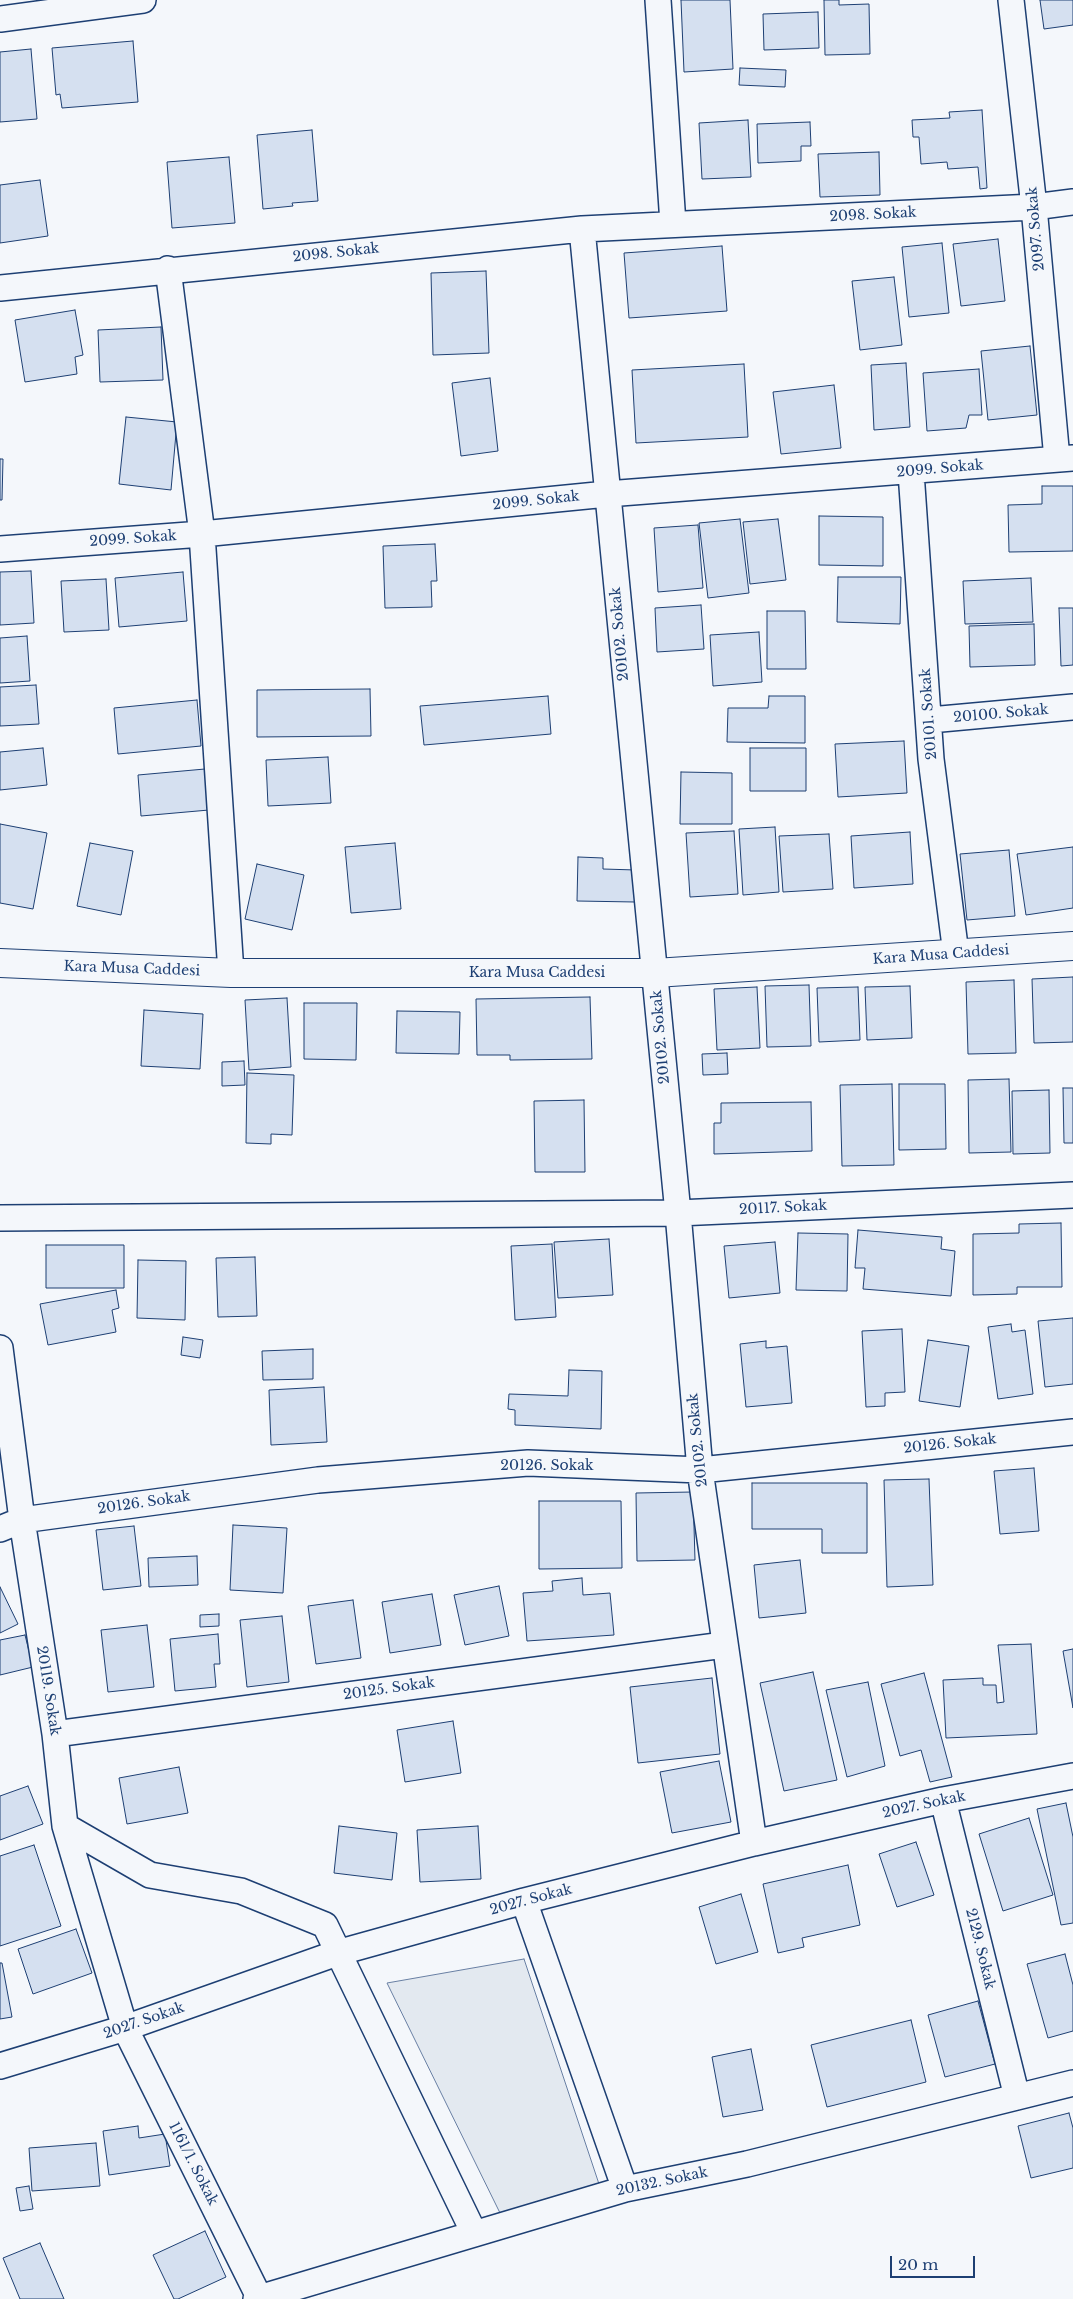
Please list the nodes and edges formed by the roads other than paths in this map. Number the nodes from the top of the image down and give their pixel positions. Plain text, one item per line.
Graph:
1 (143, 0) edge
2 (658, 0) edge
3 (1011, 0) edge
4 (0, 19) edge
5 (1073, 202) edge
6 (1034, 207) junction
7 (673, 224) junction
8 (582, 229) junction
9 (168, 269) junction
10 (0, 288) edge
11 (1065, 458) edge
12 (911, 472) junction
13 (607, 494) junction
14 (202, 534) junction
15 (0, 550) edge
16 (1073, 707) edge
17 (930, 720) junction
18 (1073, 946) edge
19 (956, 954) junction
20 (0, 963) edge
21 (231, 973) junction
22 (655, 973) junction
23 (1073, 1195) edge
24 (678, 1213) junction
25 (0, 1218) edge
26 (0, 1348) edge
27 (1073, 1432) edge
28 (700, 1470) junction
29 (0, 1504) edge
30 (11, 1525) edge
31 (724, 1645) junction
32 (55, 1734) junction
33 (1073, 1776) edge
34 (943, 1800) junction
35 (65, 1826) junction
36 (754, 1843) junction
37 (524, 1901) junction
38 (337, 1953) junction
39 (125, 2028) junction
40 (0, 2066) edge
41 (1073, 2083) edge
42 (1017, 2097) junction
43 (625, 2190) junction
44 (474, 2233) junction
45 (259, 2298) edge

1 - 4 street
2 - 7 street
3 - 6 street, 2097. Sokak
5 - 6 street, 2098. Sokak
6 - 7 street, 2098. Sokak
6 - 11 street, 2097. Sokak
7 - 8 street, 2098. Sokak
8 - 9 street, 2098. Sokak
8 - 13 street, 20102. Sokak
9 - 10 street, 2098. Sokak
9 - 14 street
11 - 12 street, 2099. Sokak
12 - 13 street, 2099. Sokak
12 - 17 street, 20101. Sokak
13 - 14 street, 2099. Sokak
13 - 22 street, 20102. Sokak
14 - 15 street, 2099. Sokak
14 - 21 street
16 - 17 street, 20100. Sokak
17 - 19 street, 20101. Sokak
18 - 19 street, Kara Musa Caddesi
19 - 22 street, Kara Musa Caddesi
20 - 21 street, Kara Musa Caddesi
21 - 22 street, Kara Musa Caddesi
22 - 24 street, 20102. Sokak
23 - 24 street, 20117. Sokak
24 - 25 street, 20117. Sokak
24 - 28 street, 20102. Sokak
26 - 30 street, 20119. Sokak
27 - 28 street, 20126. Sokak
28 - 30 street, 20126. Sokak
28 - 31 street, 20102. Sokak
29 - 30 street
30 - 32 street, 20119. Sokak
31 - 32 street, 20125. Sokak
31 - 36 street, 20102. Sokak
32 - 35 street, 20119. Sokak
33 - 34 street, 2027. Sokak
34 - 36 street, 2027. Sokak
34 - 42 street, 2129. Sokak
35 - 38 street
35 - 39 street, 20119. Sokak
36 - 37 street, 2027. Sokak
37 - 38 street, 2027. Sokak
37 - 43 street
38 - 39 street, 2027. Sokak
38 - 44 street
39 - 40 street, 2027. Sokak
39 - 45 street, 1161/1. Sokak
41 - 42 street, 20132. Sokak
42 - 43 street, 20132. Sokak
43 - 44 street, 20132. Sokak
44 - 45 street, 20132. Sokak

